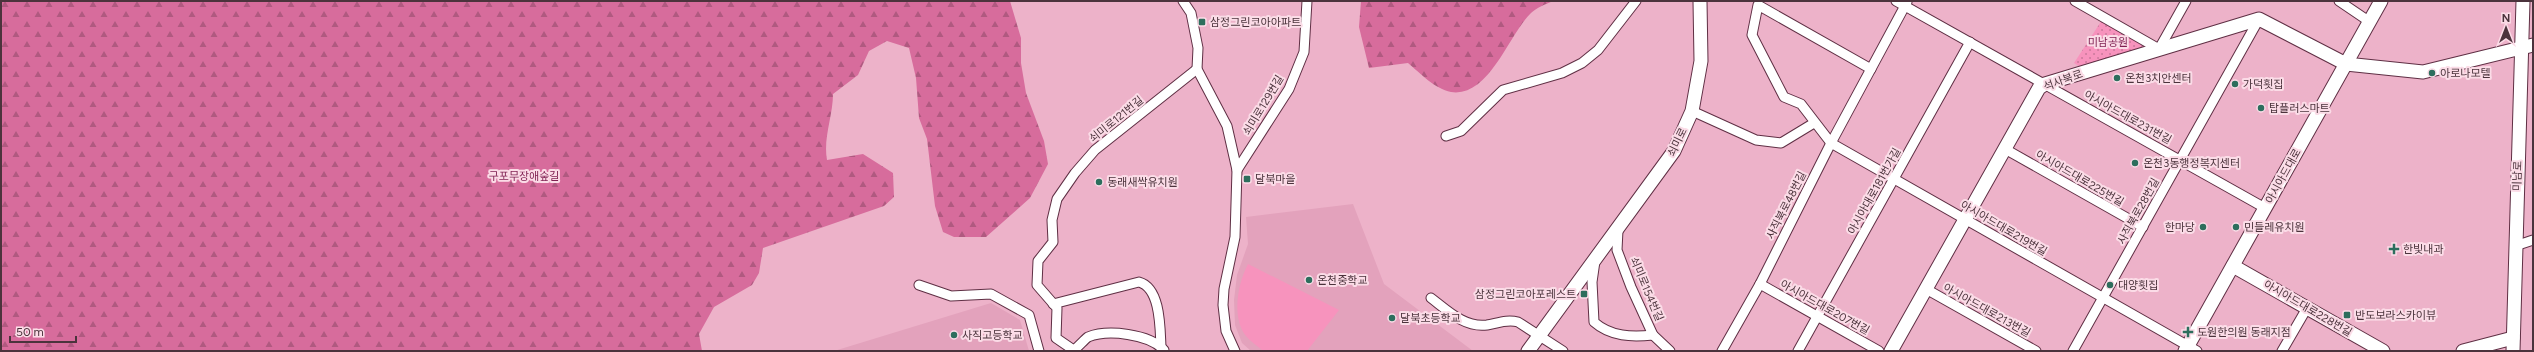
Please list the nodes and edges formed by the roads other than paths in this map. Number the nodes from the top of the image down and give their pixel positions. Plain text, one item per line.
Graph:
1 (1183, 1) edge
2 (1307, 1) edge
3 (1636, 1) edge
4 (1700, 1) edge
5 (1896, 1) edge
6 (2075, 1) edge
7 (2186, 1) edge
8 (2338, 1) edge
9 (2381, 1) edge
10 (2523, 1) edge
11 (1907, 4) edge
12 (2259, 19) junction
13 (2370, 22) junction
14 (1970, 42) junction
15 (2527, 46) edge
16 (2159, 49) junction
17 (2346, 64) junction
18 (1197, 69) junction
19 (1871, 69) junction
20 (2045, 84) junction
21 (1692, 111) junction
22 (1814, 123) junction
23 (1446, 136) dead end
24 (1831, 143) junction
25 (2005, 149) junction
26 (2180, 160) junction
27 (1237, 170) junction
28 (1894, 179) junction
29 (2265, 208) junction
30 (1965, 219) junction
31 (2143, 227) junction
32 (1618, 230) junction
33 (2533, 240) edge
34 (2515, 246) junction
35 (1595, 261) junction
36 (2233, 266) junction
37 (1760, 284) junction
38 (919, 285) dead end
39 (1926, 289) junction
40 (1431, 298) dead end
41 (2103, 298) junction
42 (1054, 304) junction
43 (2307, 308) junction
44 (1818, 316) junction
45 (1653, 335) junction
46 (1539, 336) junction
47 (2513, 345) edge
48 (1162, 349) edge
49 (2190, 349) edge
50 (1075, 350) edge
51 (2380, 350) edge
52 (1039, 351) edge
53 (1235, 351) edge
54 (1528, 351) edge
55 (1563, 351) edge
56 (1670, 351) edge
57 (1722, 351) edge
58 (1798, 351) edge
59 (1879, 351) edge
60 (1891, 351) edge
61 (2036, 351) edge
62 (2073, 351) edge
63 (2282, 351) edge
64 (2463, 351) edge

1 - 18 street
2 - 27 street, 쇠미로129번길
3 - 23 street
4 - 21 main road, 쇠미로
5 - 11 street, 아시아드대로231번길
6 - 16 street
7 - 16 street
8 - 13 street
9 - 13 main road, 아시아드대로
10 - 15 main road, 미남로
11 - 14 street, 아시아드대로231번길
11 - 19 street, 사직북로48번길
12 - 16 main road, 석사북로
12 - 17 main road
12 - 26 street, 사직북로28번길
13 - 17 main road, 아시아드대로
14 - 20 street, 아시아드대로231번길
14 - 28 street, 아시아대로181번가길
15 - 17 main road
15 - 34 main road, 미남로
16 - 20 main road, 석사북로
17 - 29 main road, 아시아드대로
18 - 27 street, 쇠미로129번길
18 - 42 street, 쇠미로121번길
19 - 22 street, 아시아드대로219번길
19 - 24 street, 사직북로48번길
20 - 25 main road, 석사북로
20 - 26 street, 아시아드대로231번길
21 - 22 street
21 - 32 main road, 쇠미로
22 - 24 street, 아시아드대로219번길
24 - 28 street, 아시아드대로219번길
24 - 37 street, 사직북로48번길
25 - 30 main road, 석사북로
25 - 31 street, 아시아드대로225번길
26 - 29 street, 아시아드대로231번길
26 - 31 street, 사직북로28번길
27 - 53 street, 쇠미로129번길
28 - 30 street, 아시아드대로219번길
28 - 44 street, 아시아대로181번가길
29 - 36 main road, 아시아드대로
30 - 39 main road, 석사북로
30 - 41 street, 아시아드대로219번길
31 - 41 street, 사직북로28번길
32 - 35 main road, 쇠미로
32 - 45 street, 쇠미로154번길
33 - 34 street
34 - 47 main road, 미남로
35 - 45 street, 쇠미로
35 - 46 main road, 쇠미로
36 - 43 main road, 아시아드대로228번길
36 - 49 main road, 아시아드대로
37 - 44 street, 아시아드대로207번길
37 - 57 street, 사직북로48번길
38 - 52 street
39 - 60 main road, 석사북로
39 - 61 street, 아시아드대로213번길
40 - 46 street
41 - 49 street, 아시아드대로219번길
41 - 62 street, 사직북로28번길
42 - 48 street
42 - 50 street
43 - 51 main road, 아시아드대로228번길
43 - 63 street
44 - 58 street, 아시아대로181번가길
44 - 59 street, 아시아드대로207번길
45 - 56 street, 쇠미로154번길
46 - 54 main road, 쇠미로
46 - 55 street
47 - 64 main road
48 - 50 street

